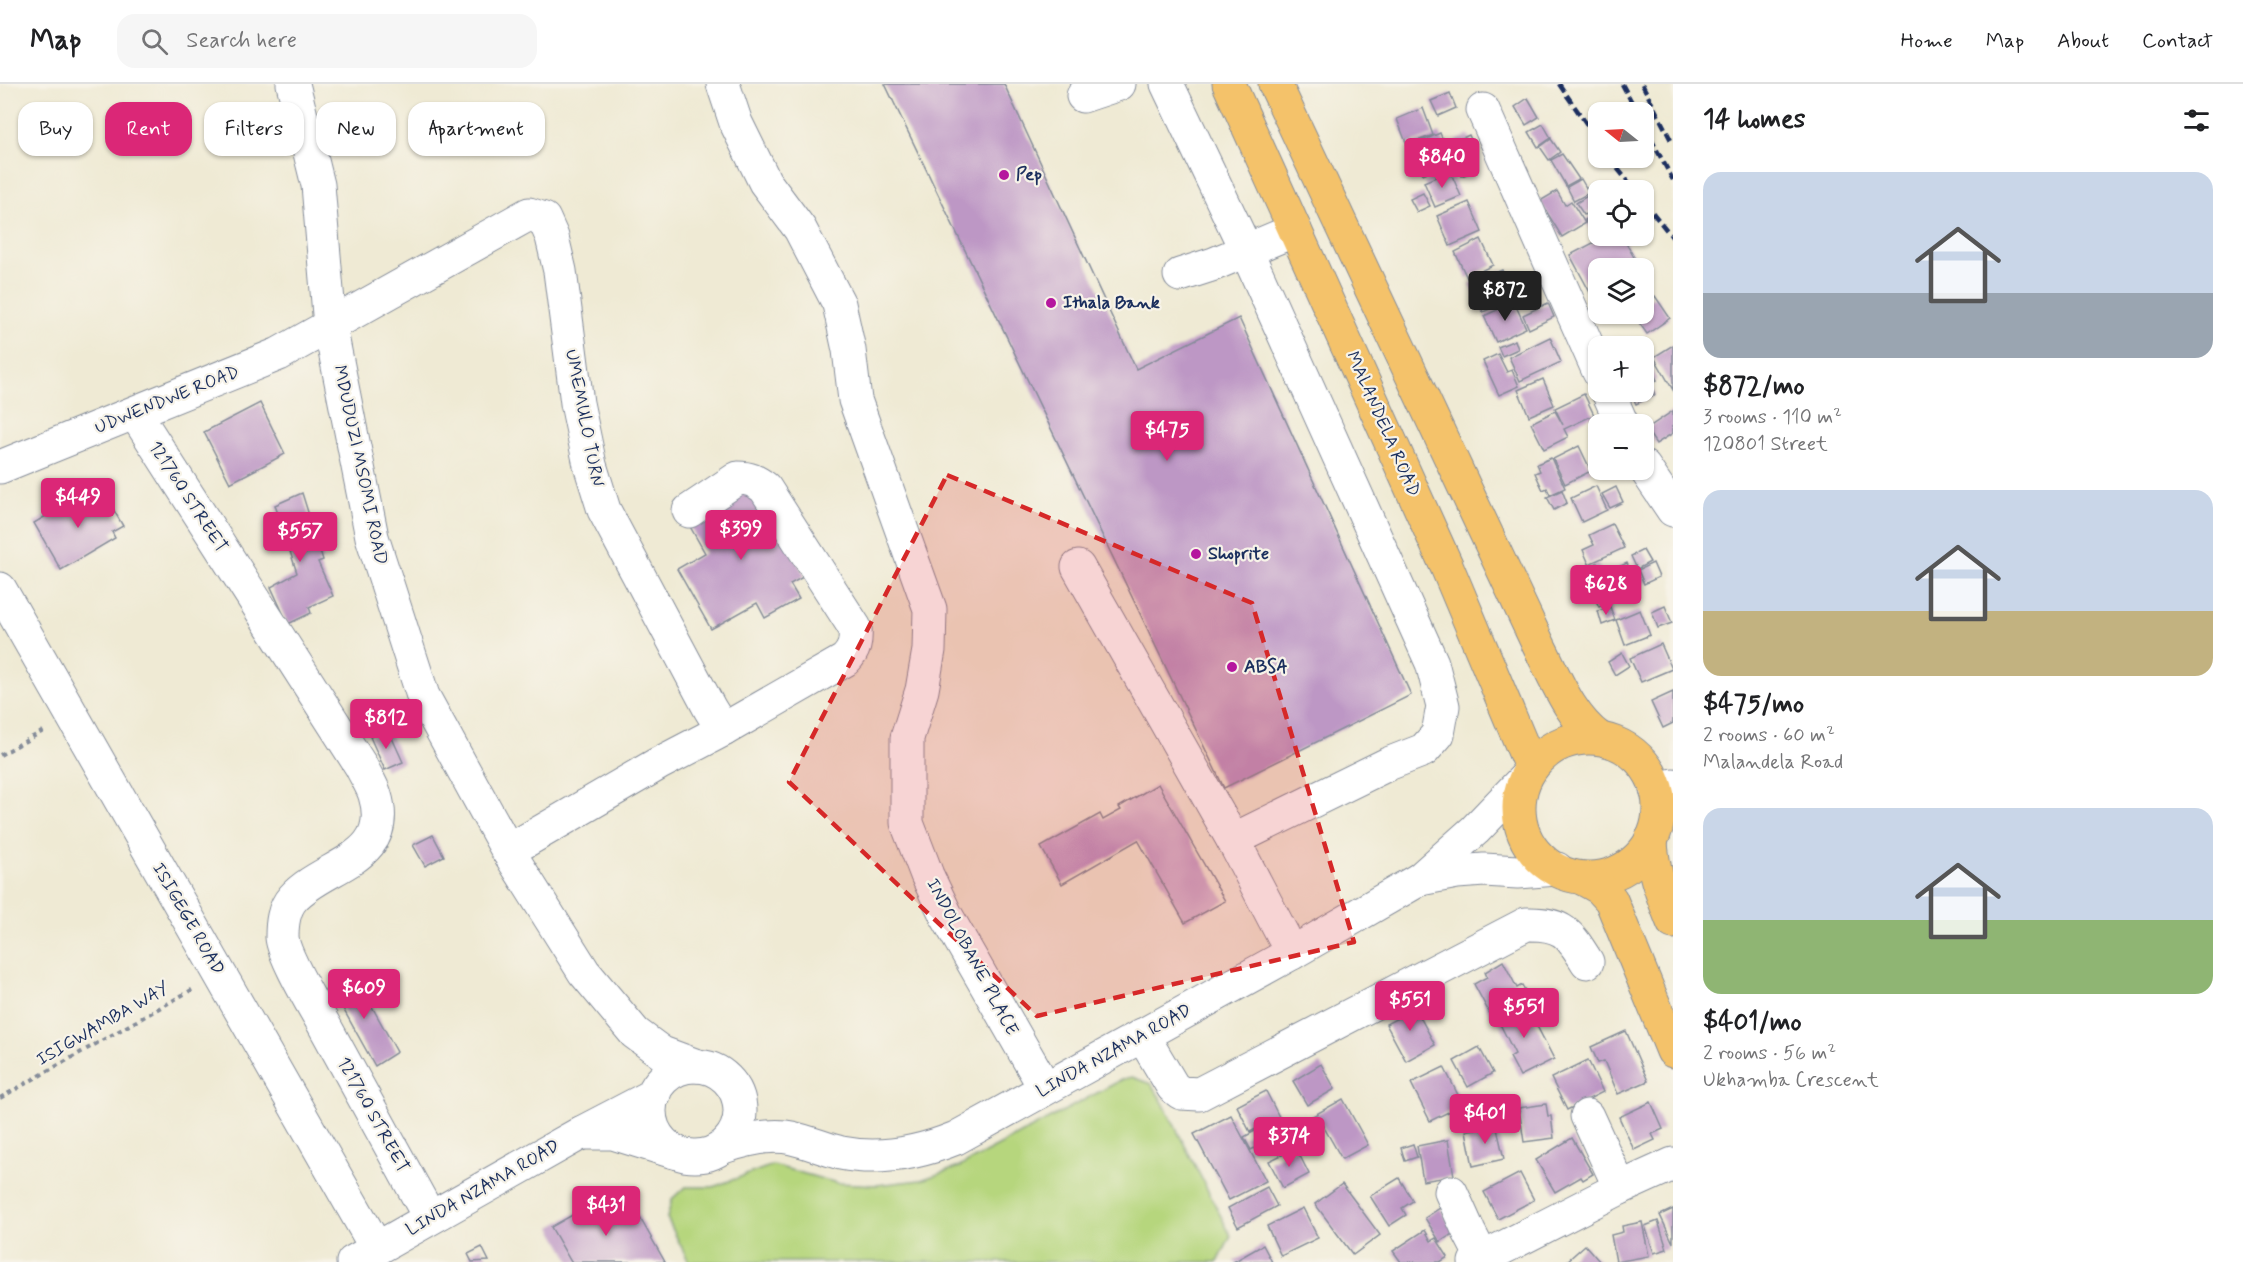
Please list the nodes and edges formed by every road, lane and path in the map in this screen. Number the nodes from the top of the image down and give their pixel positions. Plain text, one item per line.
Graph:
1 (293, 84) edge
2 (723, 84) edge
3 (1119, 84) edge
4 (1167, 84) edge
5 (1229, 84) edge
6 (1275, 84) edge
7 (1083, 96) dead end
8 (1483, 110) dead end
9 (1295, 230) junction
10 (1246, 250) junction
11 (1180, 275) dead end
12 (330, 326) junction
13 (1588, 347) edge
14 (135, 413) junction
15 (0, 467) edge
16 (1653, 480) edge
17 (1673, 510) edge
18 (689, 511) dead end
19 (1078, 567) dead end
20 (0, 589) edge
21 (72, 715) junction
22 (723, 730) junction
23 (1599, 738) junction
24 (0, 755) edge
25 (1528, 773) junction
26 (1665, 787) edge
27 (1233, 840) junction
28 (1651, 840) junction
29 (508, 851) junction
30 (1569, 873) junction
31 (1420, 879) junction
32 (1673, 922) edge
33 (1292, 953) junction
34 (1587, 962) dead end
35 (220, 975) junction
36 (635, 1033) junction
37 (1142, 1035) junction
38 (1673, 1051) edge
39 (697, 1066) junction
40 (1045, 1088) junction
41 (656, 1091) junction
42 (736, 1093) junction
43 (0, 1098) edge
44 (1587, 1116) dead end
45 (581, 1133) junction
46 (790, 1138) junction
47 (723, 1147) junction
48 (676, 1152) junction
49 (1673, 1164) edge
50 (1620, 1188) junction
51 (1451, 1192) dead end
52 (430, 1218) junction
53 (365, 1255) edge
54 (1479, 1259) edge

1 - 12 street, MDUDUZI MSOMI ROAD
2 - 40 street, INDOLOBANE PLACE
3 - 7 street
4 - 10 street
5 - 9 main road, MALANDELA ROAD
6 - 23 main road
8 - 13 street
9 - 10 street
9 - 25 main road, MALANDELA ROAD
10 - 11 street
10 - 27 street
12 - 14 street, UDWENDWE ROAD
12 - 22 street, UMEMULO TURN
12 - 29 street, MDUDUZI MSOMI ROAD
14 - 15 street, UDWENDWE ROAD
14 - 52 street, 121760 STREET
16 - 17 street
18 - 22 street
19 - 27 street
20 - 21 street, ISIGEGE ROAD
21 - 24 path
21 - 35 street, ISIGEGE ROAD
22 - 29 street
23 - 25 main road
23 - 26 main road
25 - 30 main road
25 - 31 street, LINDA NZAMA ROAD
26 - 28 main road
27 - 33 street
28 - 30 main road
28 - 32 main road
29 - 36 street, MDUDUZI MSOMI ROAD
30 - 31 street, LINDA NZAMA ROAD
30 - 38 main road
31 - 33 street, LINDA NZAMA ROAD
33 - 37 street, LINDA NZAMA ROAD
34 - 37 street
35 - 43 path, ISIGWAMBA WAY
35 - 53 street, ISIGEGE ROAD
36 - 39 street, MDUDUZI MSOMI ROAD
36 - 41 street, MDUDUZI MSOMI ROAD
37 - 40 street, LINDA NZAMA ROAD
39 - 41 street
39 - 42 street
40 - 46 street, LINDA NZAMA ROAD
41 - 45 street, LINDA NZAMA ROAD
41 - 48 street
42 - 46 street, LINDA NZAMA ROAD
42 - 47 street
44 - 50 street
45 - 48 street, LINDA NZAMA ROAD
45 - 52 street, LINDA NZAMA ROAD
46 - 47 street, LINDA NZAMA ROAD
47 - 48 street
49 - 50 street
50 - 54 street
51 - 54 street
52 - 53 street, LINDA NZAMA ROAD

